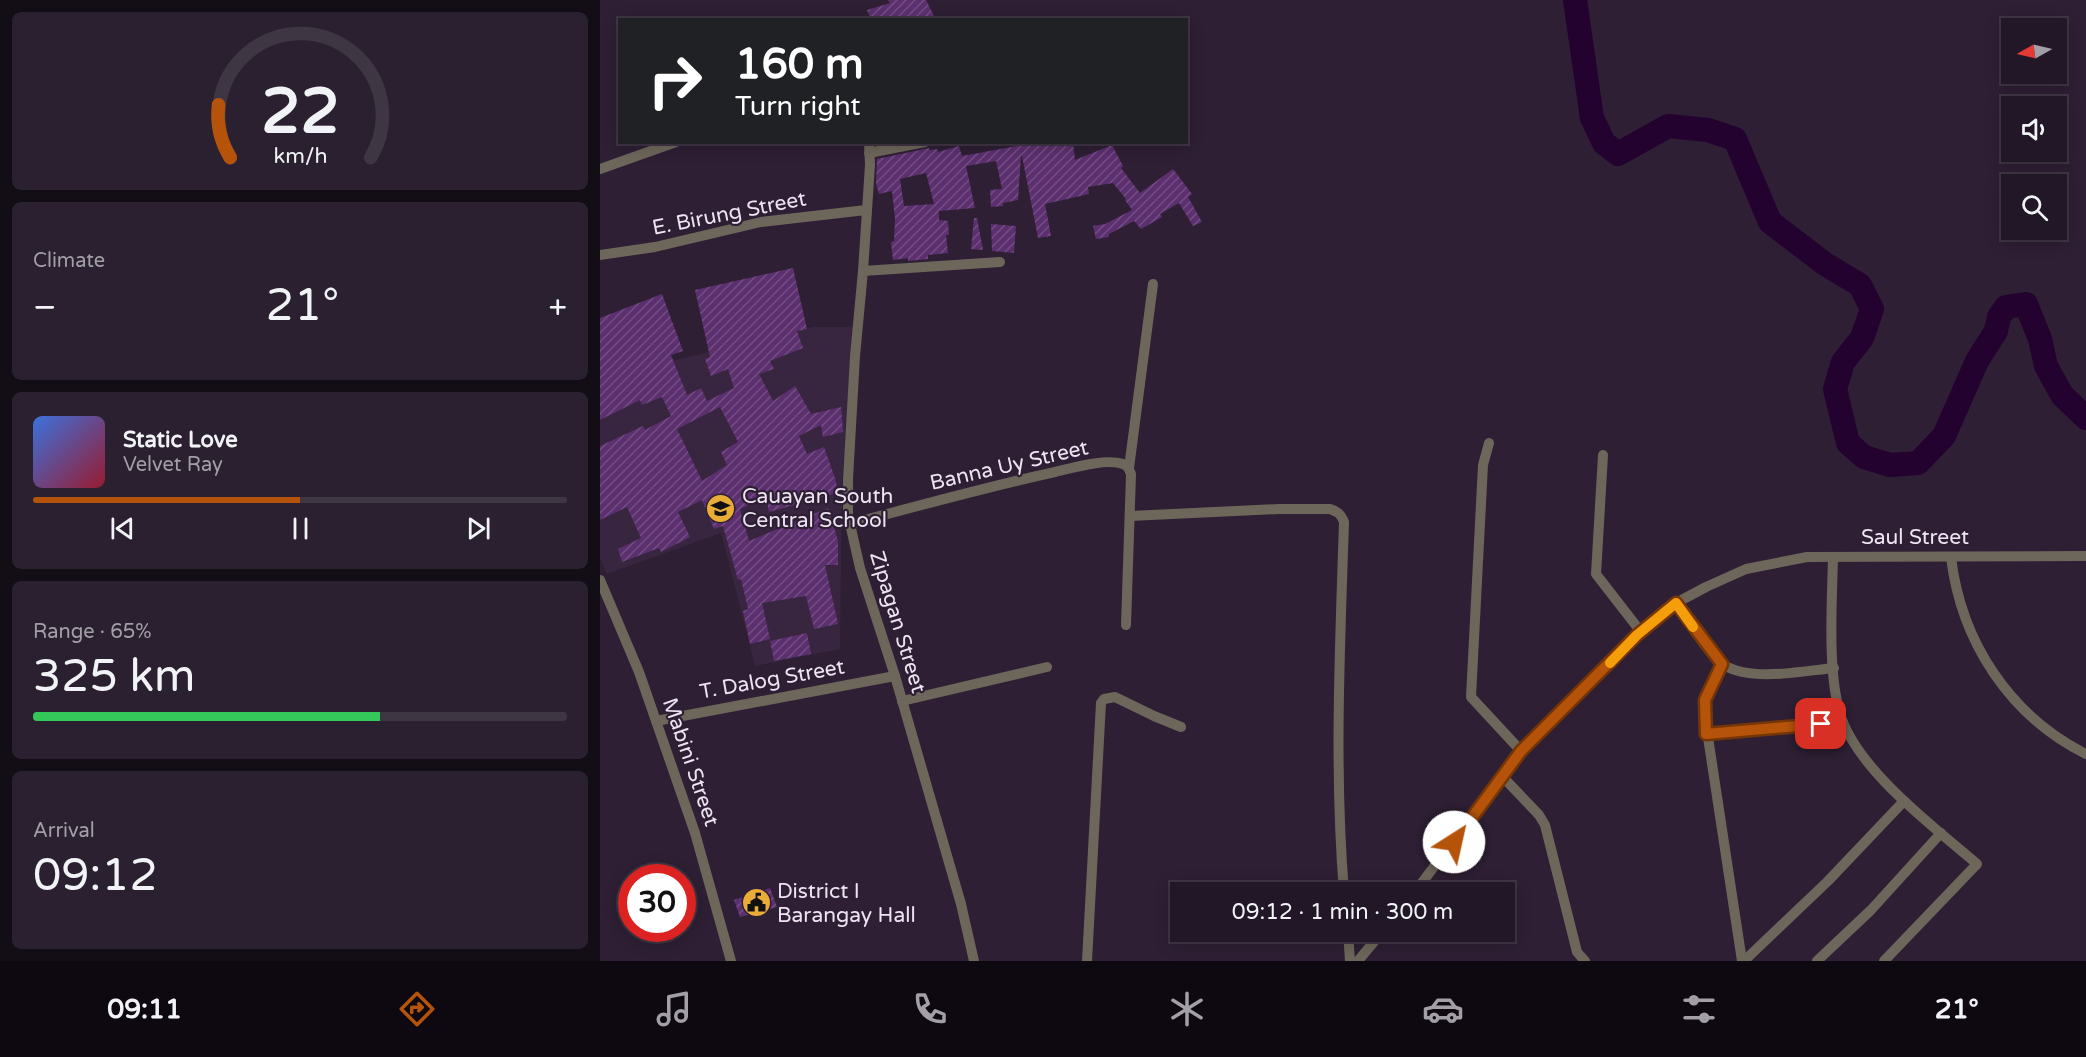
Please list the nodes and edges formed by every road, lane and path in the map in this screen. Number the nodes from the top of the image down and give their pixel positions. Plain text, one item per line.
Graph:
1 (671, 144) edge
2 (906, 144) edge
3 (869, 148) edge
4 (600, 170) edge
5 (866, 210) junction
6 (600, 255) edge
7 (1000, 262) dead end
8 (863, 271) junction
9 (1153, 284) dead end
10 (1489, 443) dead end
11 (1603, 455) dead end
12 (1129, 468) junction
13 (1130, 516) junction
14 (850, 524) junction
15 (2086, 556) edge
16 (1833, 557) junction
17 (1951, 557) junction
18 (600, 580) edge
19 (1676, 603) junction
20 (1126, 625) dead end
21 (1641, 632) junction
22 (1722, 664) junction
23 (1047, 667) dead end
24 (1834, 668) junction
25 (895, 676) junction
26 (902, 701) junction
27 (656, 721) junction
28 (1844, 722) junction
29 (1181, 727) dead end
30 (1706, 734) junction
31 (1521, 751) junction
32 (2086, 754) edge
33 (1502, 775) junction
34 (1904, 801) junction
35 (1941, 833) junction
36 (1343, 882) edge
37 (1423, 882) edge
38 (1349, 942) edge
39 (1374, 942) edge
40 (731, 961) edge
41 (974, 961) edge
42 (1087, 961) edge
43 (1350, 961) edge
44 (1358, 961) edge
45 (1585, 961) edge
46 (1743, 961) edge
47 (1817, 961) edge
48 (1884, 961) edge

1 - 4 street
2 - 3 street
3 - 5 street, Zipagan Street
5 - 6 street, E. Birung Street
5 - 8 street, Zipagan Street
7 - 8 street
8 - 14 street, Zipagan Street
9 - 12 street
10 - 31 street
11 - 21 street
12 - 13 street
12 - 14 street, Banna Uy Street
13 - 20 street
13 - 36 street
14 - 25 street, Zipagan Street
15 - 17 street, Saul Street
16 - 17 street, Saul Street
16 - 19 street, Saul Street
16 - 24 street
17 - 32 street
18 - 27 street, Mabini Street
19 - 21 street, Saul Street
19 - 22 street
21 - 31 street, Saul Street
22 - 24 street
22 - 30 street
23 - 26 street
24 - 28 street
25 - 26 street, Zipagan Street
25 - 27 street, T. Dalog Street
26 - 41 street, Zipagan Street
27 - 40 street, Mabini Street
28 - 30 street
28 - 34 street
29 - 42 street
30 - 46 street
31 - 33 street, Saul Street
33 - 37 street, Saul Street
33 - 45 street
34 - 35 street
34 - 46 street
35 - 47 street
35 - 48 street
38 - 43 street
39 - 44 street

